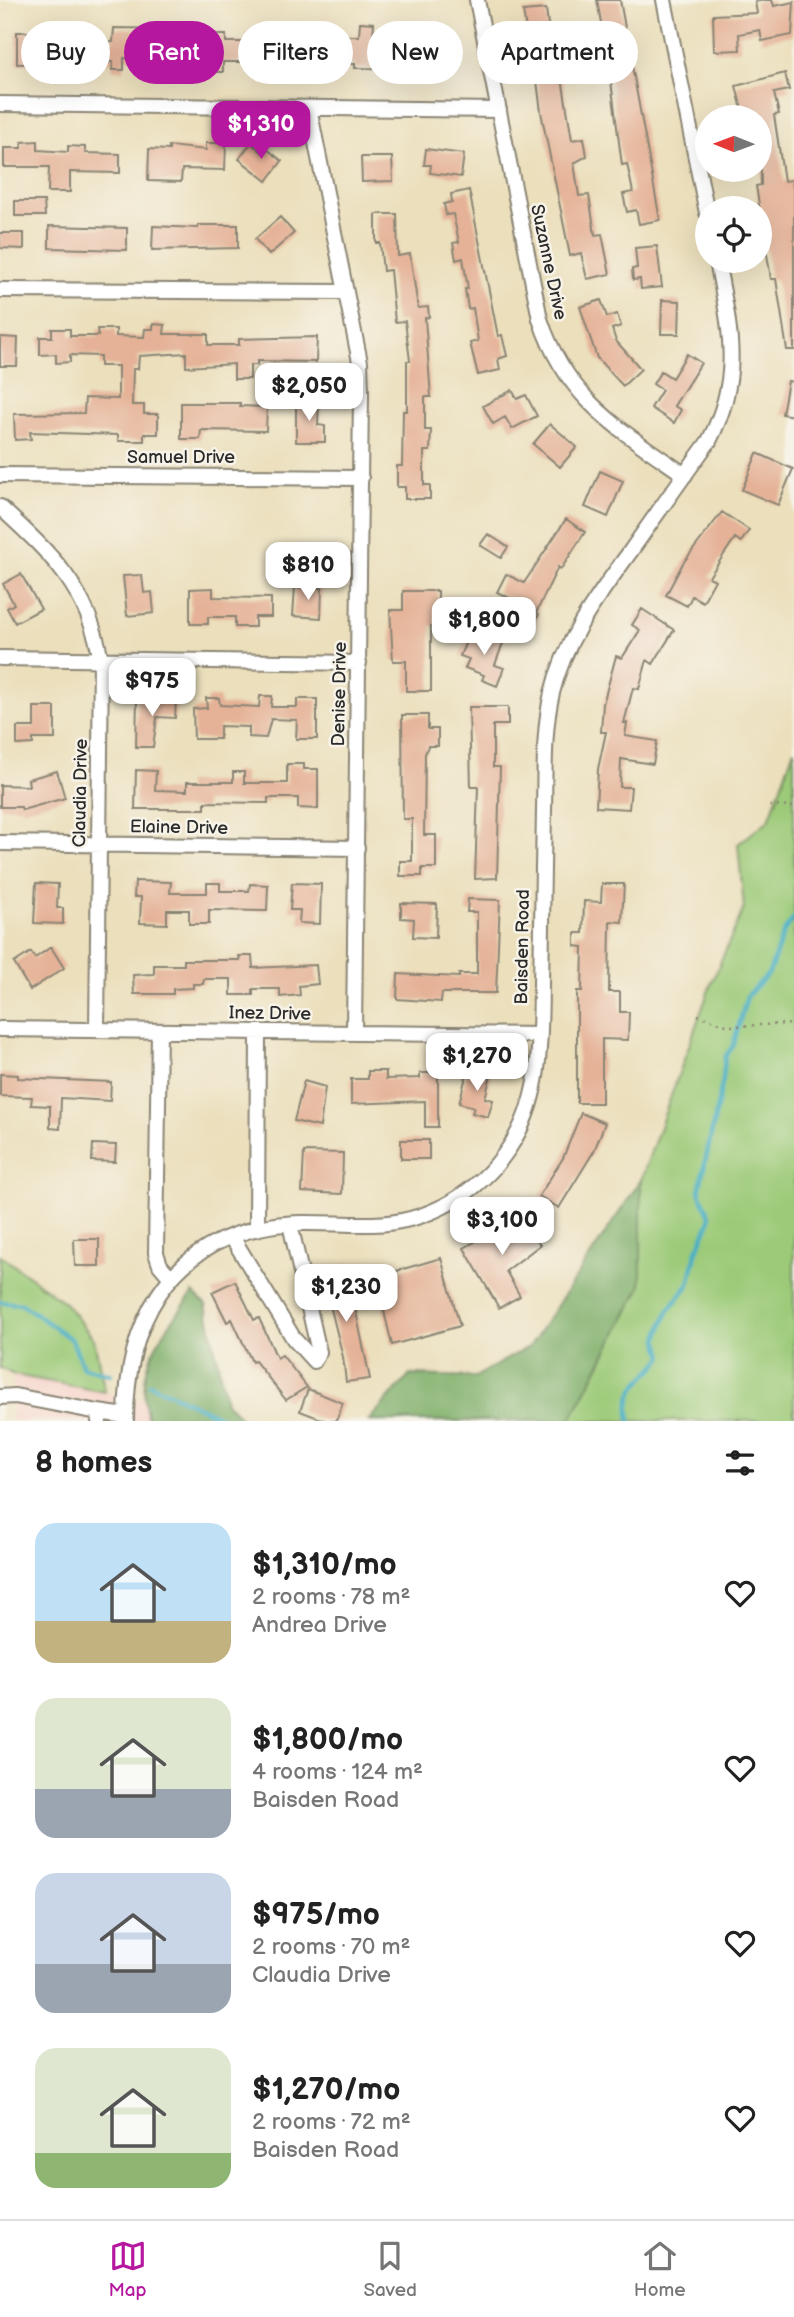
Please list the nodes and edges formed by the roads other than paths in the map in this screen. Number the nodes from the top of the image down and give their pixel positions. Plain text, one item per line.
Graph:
1 (477, 0) edge
2 (664, 0) edge
3 (0, 104) edge
4 (309, 108) junction
5 (499, 110) junction
6 (704, 196) edge
7 (719, 273) edge
8 (0, 290) edge
9 (346, 292) junction
10 (0, 475) edge
11 (685, 475) junction
12 (361, 478) junction
13 (0, 507) edge
14 (0, 658) edge
15 (100, 660) junction
16 (359, 663) junction
17 (0, 844) edge
18 (99, 845) junction
19 (357, 848) junction
20 (0, 1029) edge
21 (97, 1031) junction
22 (159, 1031) junction
23 (258, 1032) junction
24 (354, 1033) junction
25 (540, 1035) junction
26 (290, 1224) junction
27 (257, 1229) junction
28 (232, 1237) junction
29 (171, 1278) junction
30 (0, 1397) edge
31 (99, 1416) edge
32 (125, 1419) edge

1 - 5 street, Suzanne Drive
2 - 6 street
3 - 4 street
4 - 5 street
4 - 9 street, Denise Drive
5 - 11 street, Suzanne Drive
7 - 11 street, Baisden Road
8 - 9 street
9 - 12 street, Denise Drive
10 - 12 street, Samuel Drive
11 - 25 street, Baisden Road
12 - 16 street, Denise Drive
13 - 15 street, Claudia Drive
14 - 15 street
15 - 16 street
15 - 18 street, Claudia Drive
16 - 19 street, Denise Drive
17 - 18 street, Elaine Drive
18 - 19 street, Elaine Drive
18 - 21 street, Claudia Drive
19 - 24 street, Denise Drive
20 - 21 street, Inez Drive
21 - 22 street, Inez Drive
22 - 23 street, Inez Drive
22 - 29 street
23 - 24 street, Inez Drive
23 - 27 street
24 - 25 street, Inez Drive
25 - 26 street, Baisden Road
26 - 27 street, Baisden Road
26 - 28 street
27 - 28 street, Baisden Road
28 - 29 street, Baisden Road
29 - 32 street, Baisden Road
30 - 31 street
31 - 32 street

